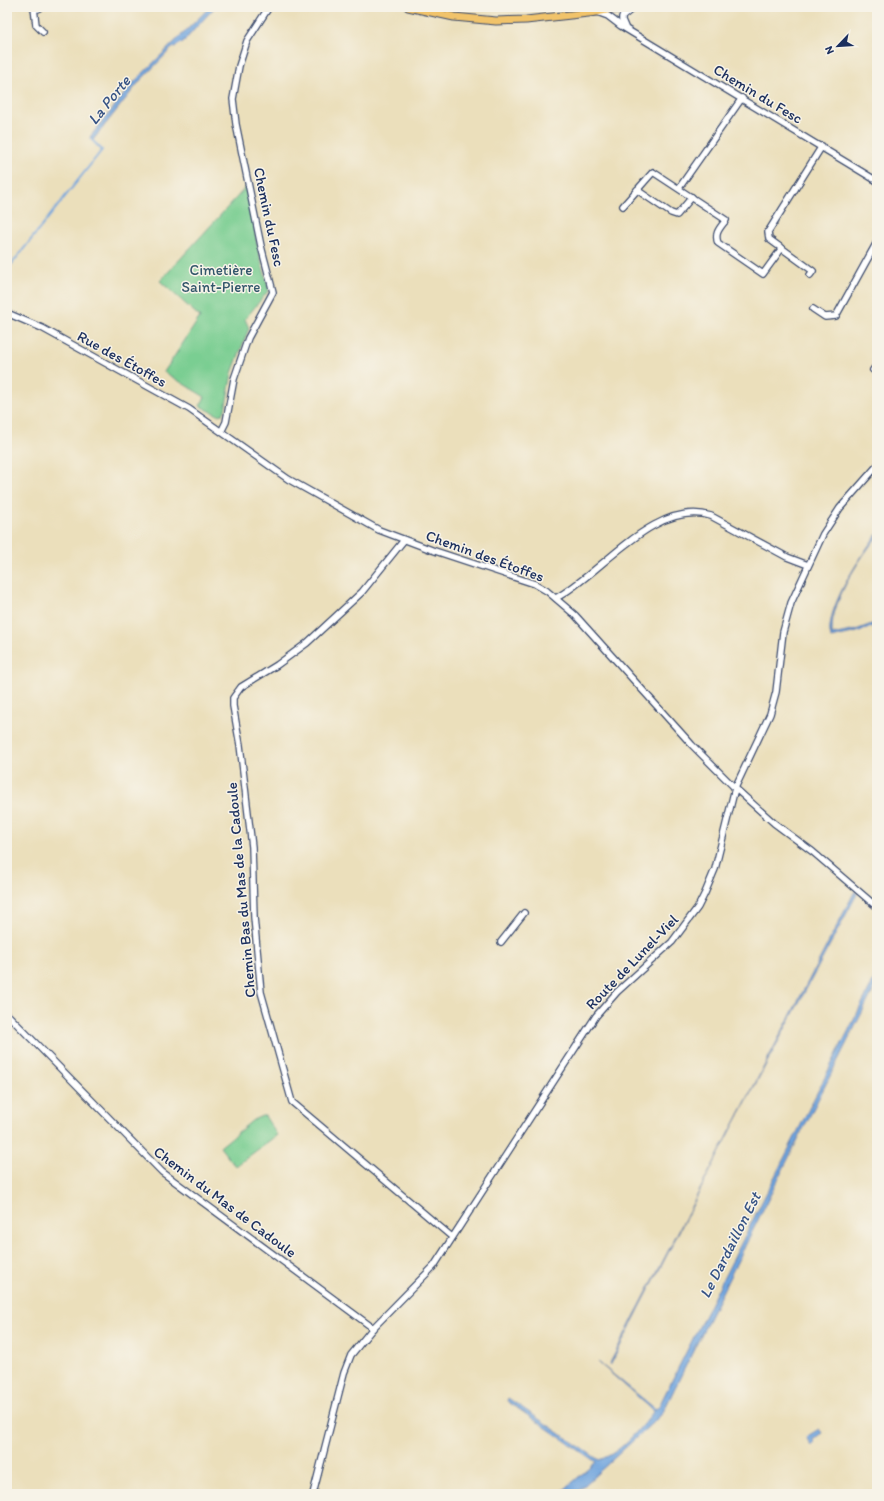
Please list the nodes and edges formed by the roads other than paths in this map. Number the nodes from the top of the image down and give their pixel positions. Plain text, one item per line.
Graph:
1 (34, 7) edge
2 (42, 7) edge
3 (269, 7) edge
4 (408, 7) edge
5 (617, 8) edge
6 (637, 8) edge
7 (597, 12) junction
8 (627, 29) junction
9 (44, 32) dead end
10 (742, 98) junction
11 (822, 146) junction
12 (877, 181) edge
13 (678, 188) junction
14 (637, 190) junction
15 (692, 197) junction
16 (623, 206) dead end
17 (877, 242) edge
18 (782, 248) junction
19 (810, 275) dead end
20 (813, 309) dead end
21 (7, 314) edge
22 (877, 365) edge
23 (873, 370) dead end
24 (222, 430) junction
25 (877, 466) edge
26 (404, 540) junction
27 (808, 565) junction
28 (556, 598) junction
29 (735, 788) junction
30 (877, 907) edge
31 (524, 914) dead end
32 (501, 942) dead end
33 (7, 1014) edge
34 (452, 1236) junction
35 (373, 1328) junction
36 (313, 1494) edge

1 - 2 street
1 - 9 street
3 - 24 street, Chemin du Fesc
4 - 7 main road
5 - 6 main road
5 - 7 main road
6 - 8 street
7 - 8 street, Chemin du Fesc
8 - 10 street, Chemin du Fesc
10 - 11 street, Chemin du Fesc
10 - 13 street
11 - 12 street, Chemin du Fesc
11 - 18 street
13 - 14 street
13 - 15 street
14 - 15 street
14 - 16 street
15 - 18 street
17 - 20 street
18 - 19 street
21 - 24 street, Rue des Étoffes
22 - 23 street
24 - 26 street, Chemin des Étoffes
25 - 27 street, Route de Lunel-Viel
26 - 28 street, Chemin des Étoffes
26 - 34 street, Chemin Bas du Mas de la Cadoule
27 - 28 street
27 - 29 street, Route de Lunel-Viel
28 - 29 street, Chemin des Étoffes
29 - 30 street, Chemin des Étoffes
29 - 34 street, Route de Lunel-Viel
31 - 32 street
33 - 35 street, Chemin du Mas de Cadoule
34 - 35 street, Route de Lunel-Viel
35 - 36 street, Route de Lunel-Viel

